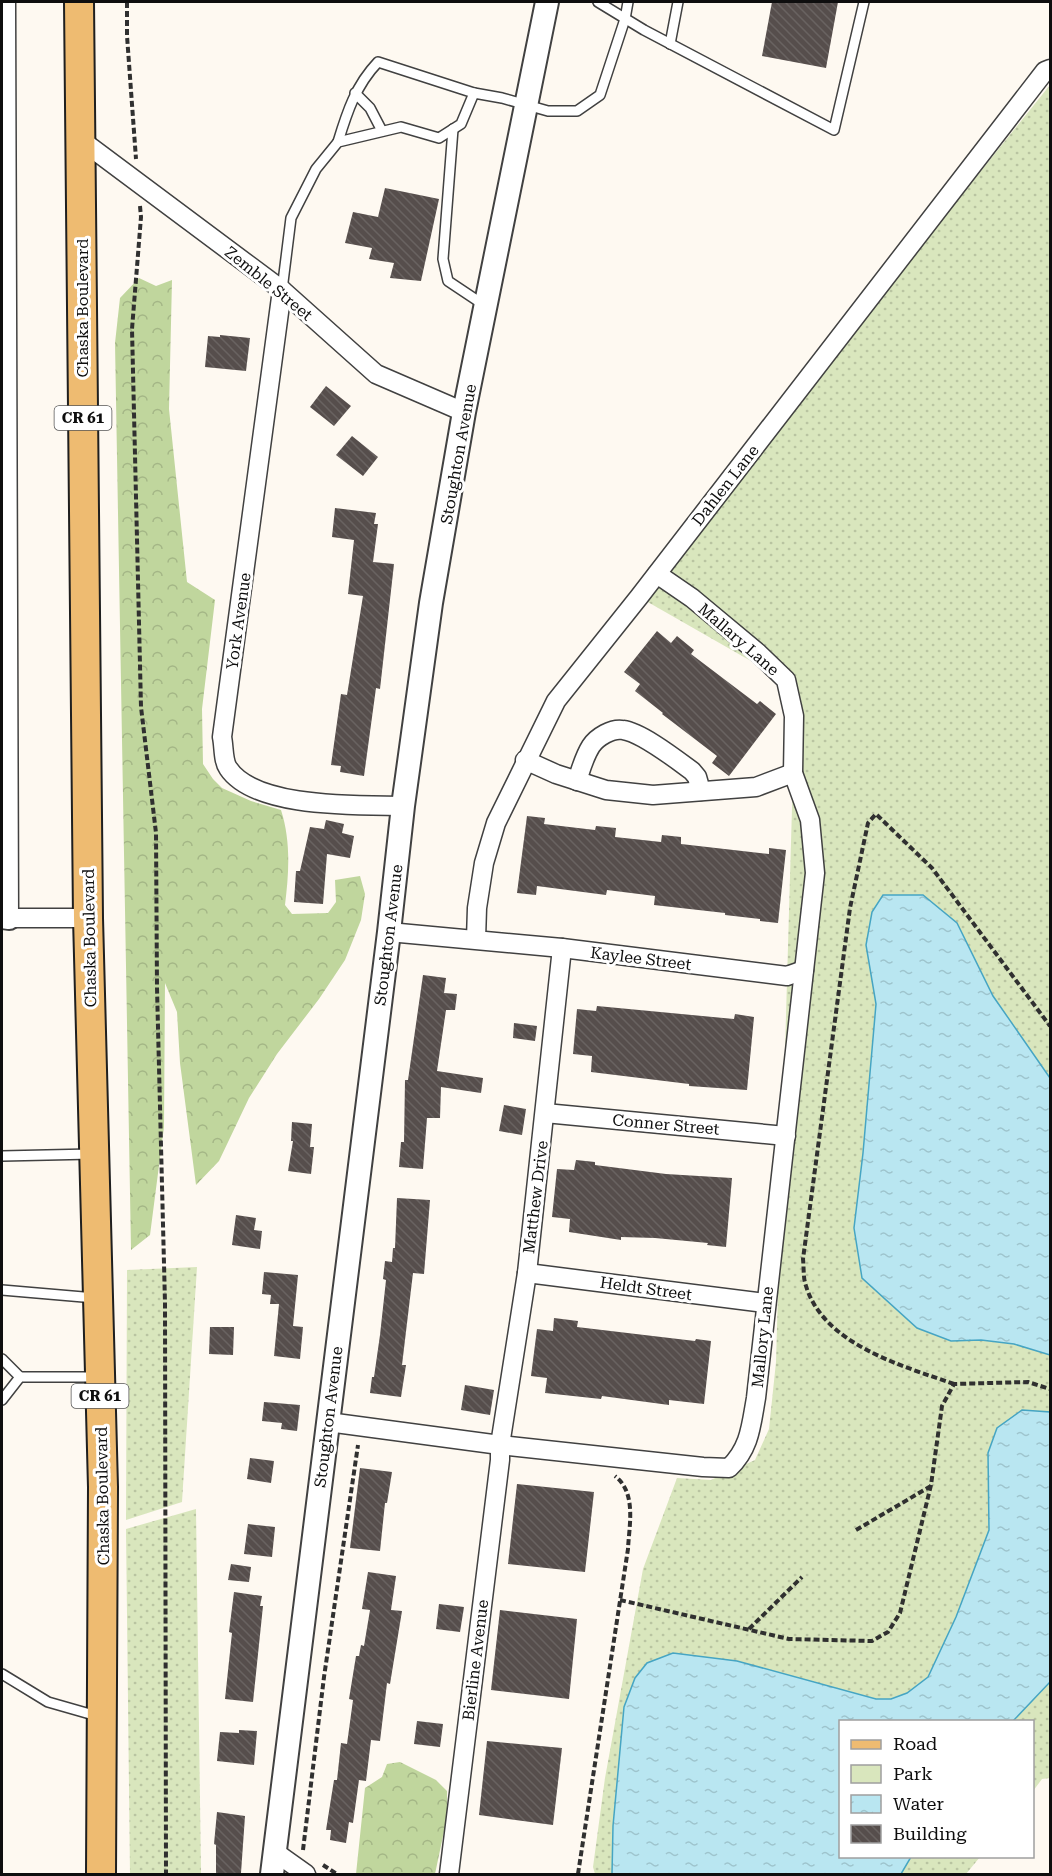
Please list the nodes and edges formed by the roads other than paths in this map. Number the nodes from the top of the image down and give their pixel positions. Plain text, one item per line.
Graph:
1 (6, 2) edge
2 (79, 2) edge
3 (547, 2) edge
4 (598, 2) edge
5 (628, 2) edge
6 (678, 2) edge
7 (864, 2) edge
8 (625, 19) junction
9 (670, 44) junction
10 (1050, 69) edge
11 (355, 93) junction
12 (474, 93) junction
13 (525, 106) junction
14 (453, 129) junction
15 (382, 131) junction
16 (81, 140) junction
17 (338, 142) junction
18 (282, 290) junction
19 (5, 301) edge
20 (485, 306) junction
21 (464, 412) junction
22 (657, 574) junction
23 (5, 609) edge
24 (525, 760) junction
25 (793, 773) junction
26 (577, 781) junction
27 (5, 782) edge
28 (701, 791) junction
29 (403, 806) junction
30 (5, 917) edge
31 (87, 918) junction
32 (389, 932) junction
33 (476, 939) junction
34 (562, 948) junction
35 (804, 970) junction
36 (545, 1113) junction
37 (786, 1136) junction
38 (94, 1154) junction
39 (2, 1155) edge
40 (526, 1273) junction
41 (2, 1290) edge
42 (98, 1298) junction
43 (765, 1303) junction
44 (2, 1359) edge
45 (20, 1377) junction
46 (100, 1377) junction
47 (2, 1400) edge
48 (328, 1422) junction
49 (500, 1444) junction
50 (2, 1674) edge
51 (102, 1717) junction
52 (275, 1852) junction
53 (102, 1875) edge
54 (272, 1875) edge
55 (306, 1875) edge
56 (448, 1875) edge

1 - 19 street
2 - 16 main road, Chaska Boulevard / CR 61
3 - 13 street, Stoughton Avenue
4 - 8 lane
5 - 8 lane
6 - 9 lane
7 - 9 lane
8 - 9 lane
8 - 13 lane
10 - 22 street, Dahlen Lane
11 - 12 lane
11 - 15 lane
11 - 17 lane
12 - 13 lane
12 - 14 lane
13 - 20 street, Stoughton Avenue
14 - 15 lane
14 - 20 lane
15 - 17 lane
16 - 18 street, Zemble Street
16 - 31 main road, Chaska Boulevard / CR 61
17 - 18 lane
18 - 21 street, Zemble Street
18 - 29 street, York Avenue
19 - 23 street
20 - 21 street, Stoughton Avenue
21 - 29 street, Stoughton Avenue
22 - 24 street, Dahlen Lane
22 - 25 street, Mallary Lane
23 - 27 street
24 - 26 street
24 - 33 street, Dahlen Lane
25 - 28 street
25 - 35 street, Mallary Lane
26 - 28 street
26 - 28 street
27 - 30 street
29 - 32 street, Stoughton Avenue
30 - 31 street
31 - 38 main road, Chaska Boulevard / CR 61
32 - 33 street, Kaylee Street
32 - 48 street, Stoughton Avenue
33 - 34 street, Kaylee Street
34 - 35 street, Kaylee Street
34 - 36 street, Matthew Drive
35 - 37 street, Mallory Lane
36 - 37 street, Conner Street
36 - 40 street, Matthew Drive
37 - 43 street, Mallory Lane
38 - 39 lane
38 - 42 main road, Chaska Boulevard / CR 61
40 - 43 street, Heldt Street
40 - 49 street, Matthew Drive
41 - 42 lane
42 - 46 main road, Chaska Boulevard / CR 61
43 - 49 street, Mallory Lane
44 - 45 lane
45 - 46 lane
45 - 47 lane
46 - 51 main road, Chaska Boulevard / CR 61
48 - 49 street
48 - 52 street, Stoughton Avenue
49 - 56 street, Bierline Avenue
50 - 51 lane
51 - 53 main road, Chaska Boulevard / CR 61
52 - 54 street, Stoughton Avenue
52 - 55 street

